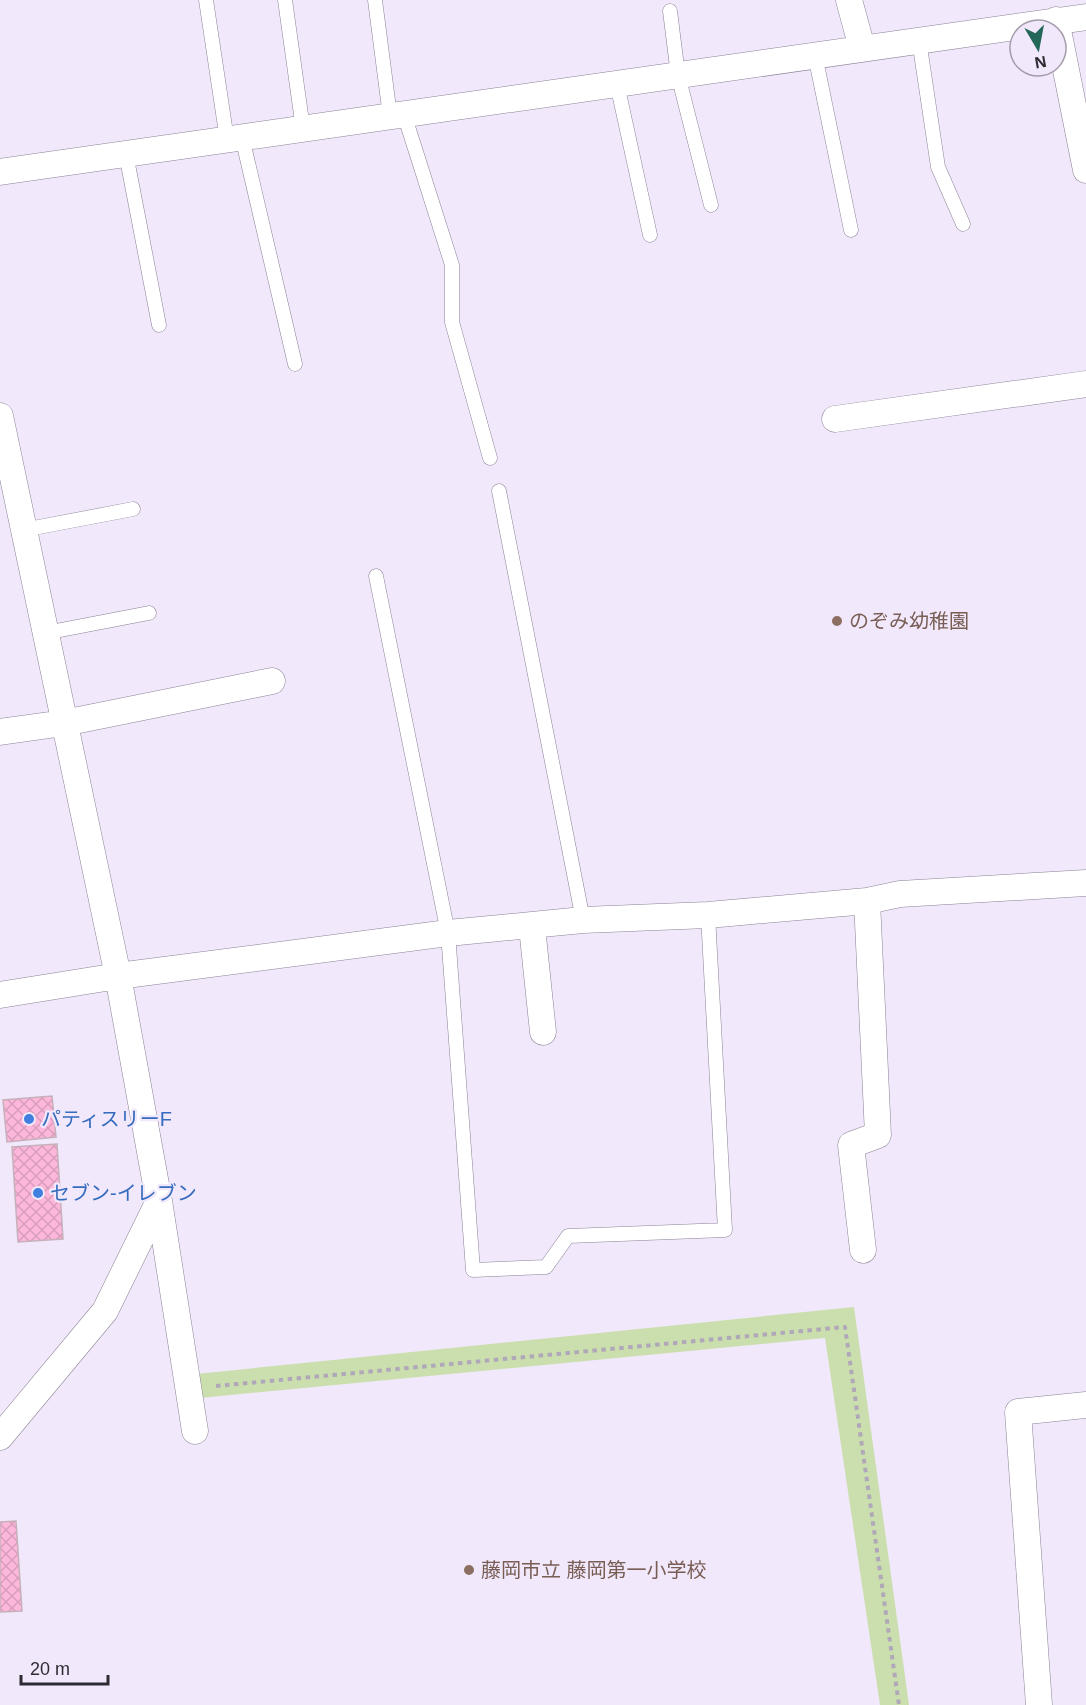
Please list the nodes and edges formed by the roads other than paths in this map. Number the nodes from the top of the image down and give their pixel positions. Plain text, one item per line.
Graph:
1 (206, 0) edge
2 (285, 0) edge
3 (375, 0) edge
4 (849, 0) edge
5 (670, 11) dead end
6 (1086, 17) edge
7 (1068, 19) edge
8 (1008, 27) edge
9 (919, 40) junction
10 (862, 48) junction
11 (815, 55) junction
12 (678, 75) junction
13 (1068, 78) edge
14 (617, 84) junction
15 (397, 115) junction
16 (303, 129) junction
17 (235, 139) junction
18 (126, 154) junction
19 (1086, 170) edge
20 (0, 172) edge
21 (711, 205) dead end
22 (963, 225) dead end
23 (851, 230) dead end
24 (650, 235) dead end
25 (159, 325) dead end
26 (295, 364) dead end
27 (1086, 384) edge
28 (0, 416) edge
29 (836, 420) dead end
30 (490, 458) dead end
31 (499, 490) dead end
32 (133, 509) dead end
33 (23, 530) junction
34 (376, 576) dead end
35 (149, 613) dead end
36 (45, 633) junction
37 (272, 681) dead end
38 (64, 723) junction
39 (0, 732) edge
40 (1086, 883) edge
41 (867, 901) junction
42 (708, 915) junction
43 (583, 920) junction
44 (532, 927) junction
45 (448, 933) junction
46 (118, 976) junction
47 (0, 995) edge
48 (543, 1032) dead end
49 (159, 1201) junction
50 (863, 1250) dead end
51 (1086, 1405) edge
52 (195, 1431) dead end
53 (0, 1437) edge
54 (1039, 1705) edge

1 - 17 lane
2 - 16 lane
3 - 15 lane
4 - 10 street
5 - 12 lane
6 - 7 street
8 - 9 street
9 - 10 street
9 - 22 lane
10 - 11 street
11 - 12 street
11 - 23 lane
12 - 14 street
12 - 21 lane
13 - 19 street
14 - 15 street
14 - 24 lane
15 - 16 street
15 - 30 lane
16 - 17 street
17 - 18 street
17 - 26 lane
18 - 20 street
18 - 25 lane
27 - 29 street
28 - 33 street
31 - 43 lane
32 - 33 lane
33 - 36 street
34 - 45 lane
35 - 36 lane
36 - 38 street
37 - 38 street
38 - 39 street
38 - 46 street
40 - 41 street
41 - 42 street
41 - 50 street
42 - 43 street
42 - 45 lane
43 - 44 street
44 - 45 street
44 - 48 street
45 - 46 street
46 - 47 street
46 - 49 street
49 - 52 street
49 - 53 street
51 - 54 street

